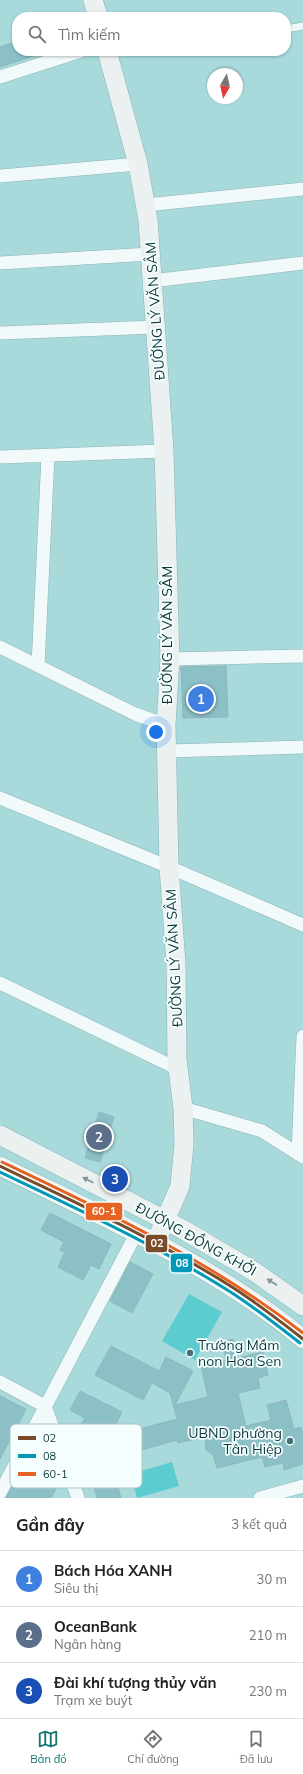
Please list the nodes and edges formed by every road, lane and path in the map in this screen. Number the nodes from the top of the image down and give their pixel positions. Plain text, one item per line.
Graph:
1 (93, 0) edge
2 (97, 12) edge
3 (303, 26) edge
4 (291, 28) edge
5 (65, 56) edge
6 (108, 56) edge
7 (0, 77) edge
8 (138, 164) junction
9 (0, 176) edge
10 (303, 189) edge
11 (146, 204) junction
12 (150, 254) junction
13 (0, 264) edge
14 (303, 264) edge
15 (152, 281) junction
16 (156, 327) junction
17 (0, 333) edge
18 (164, 452) junction
19 (48, 455) junction
20 (0, 457) edge
21 (0, 648) edge
22 (303, 656) edge
23 (170, 658) junction
24 (38, 666) junction
25 (166, 725) junction
26 (303, 747) edge
27 (168, 751) junction
28 (0, 798) edge
29 (169, 867) junction
30 (303, 925) edge
31 (0, 983) edge
32 (303, 1036) edge
33 (178, 1069) junction
34 (183, 1108) junction
35 (0, 1136) edge
36 (300, 1156) edge
37 (0, 1166) edge
38 (147, 1210) junction
39 (166, 1220) junction
40 (136, 1234) junction
41 (155, 1244) junction
42 (303, 1306) edge
43 (303, 1339) edge
44 (0, 1382) edge
45 (45, 1406) junction
46 (36, 1424) edge
47 (51, 1424) edge
48 (10, 1474) edge
49 (303, 1486) edge
50 (74, 1488) edge
51 (0, 1493) edge
52 (78, 1498) edge
53 (260, 1498) edge

1 - 2 street
3 - 4 lane
5 - 7 street
6 - 8 street, ĐƯỜNG LÝ VĂN SÂM
8 - 9 street
8 - 11 street, ĐƯỜNG LÝ VĂN SÂM
10 - 11 street
11 - 12 street, ĐƯỜNG LÝ VĂN SÂM
12 - 13 street
12 - 15 street, ĐƯỜNG LÝ VĂN SÂM
14 - 15 street
15 - 16 street, ĐƯỜNG LÝ VĂN SÂM
16 - 17 street
16 - 18 street, ĐƯỜNG LÝ VĂN SÂM
18 - 19 street
18 - 23 street, ĐƯỜNG LÝ VĂN SÂM
19 - 20 street
19 - 24 street
21 - 24 street
22 - 23 street
23 - 25 street, ĐƯỜNG LÝ VĂN SÂM
24 - 25 street
25 - 27 street, ĐƯỜNG LÝ VĂN SÂM
26 - 27 street
27 - 29 street, ĐƯỜNG LÝ VĂN SÂM
28 - 29 street
29 - 30 street
29 - 33 street, ĐƯỜNG LÝ VĂN SÂM
31 - 33 street
32 - 36 street
33 - 34 street, ĐƯỜNG LÝ VĂN SÂM
34 - 36 street
34 - 39 street, ĐƯỜNG LÝ VĂN SÂM
38 -> 35 street, ĐƯỜNG ĐỒNG KHỞI
37 - 40 street, ĐƯỜNG ĐỒNG KHỞI
38 - 39 street, ĐƯỜNG ĐỒNG KHỞI
38 - 40 street
39 - 41 street, ĐƯỜNG LÝ VĂN SÂM
42 -> 39 street, ĐƯỜNG ĐỒNG KHỞI
40 - 41 street, ĐƯỜNG ĐỒNG KHỞI
40 - 45 street
41 - 43 street, ĐƯỜNG ĐỒNG KHỞI
44 - 45 street
45 - 46 street
45 - 47 street
48 - 51 street
49 - 53 street
50 - 52 street

